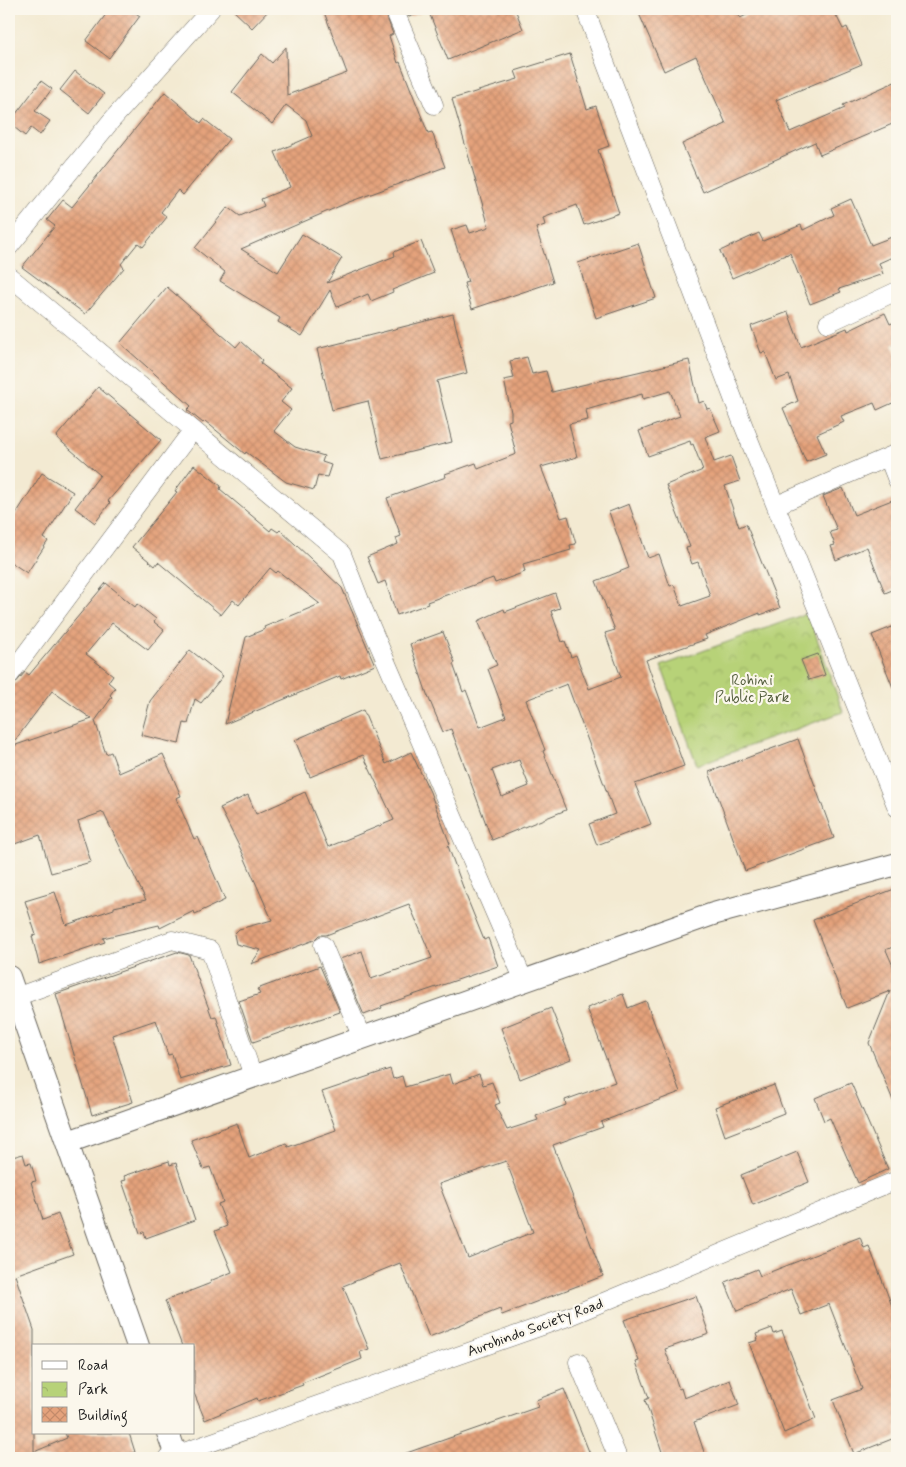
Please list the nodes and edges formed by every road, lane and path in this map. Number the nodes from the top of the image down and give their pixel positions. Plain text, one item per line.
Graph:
1 (211, 9) edge
2 (394, 9) edge
3 (585, 9) edge
4 (434, 105) dead end
5 (9, 247) edge
6 (9, 276) edge
7 (897, 291) edge
8 (828, 323) dead end
9 (192, 431) junction
10 (893, 455) edge
11 (897, 480) edge
12 (777, 505) junction
13 (9, 676) edge
14 (897, 808) edge
15 (897, 864) edge
16 (323, 945) dead end
17 (524, 981) junction
18 (12, 987) edge
19 (362, 1038) junction
20 (253, 1076) junction
21 (68, 1142) junction
22 (897, 1180) edge
23 (137, 1344) edge
24 (578, 1362) dead end
25 (168, 1434) edge
26 (173, 1457) edge
27 (618, 1458) edge

1 - 5 street
2 - 4 street
3 - 12 street
6 - 9 street
7 - 8 street
9 - 13 street
9 - 17 street
10 - 11 street
10 - 12 street
12 - 14 street
15 - 17 street
16 - 19 street
17 - 19 street
18 - 20 street
18 - 21 street
19 - 20 street
20 - 21 street
21 - 23 street
22 - 26 street, Aurobindo Society Road
24 - 27 street
25 - 26 street

